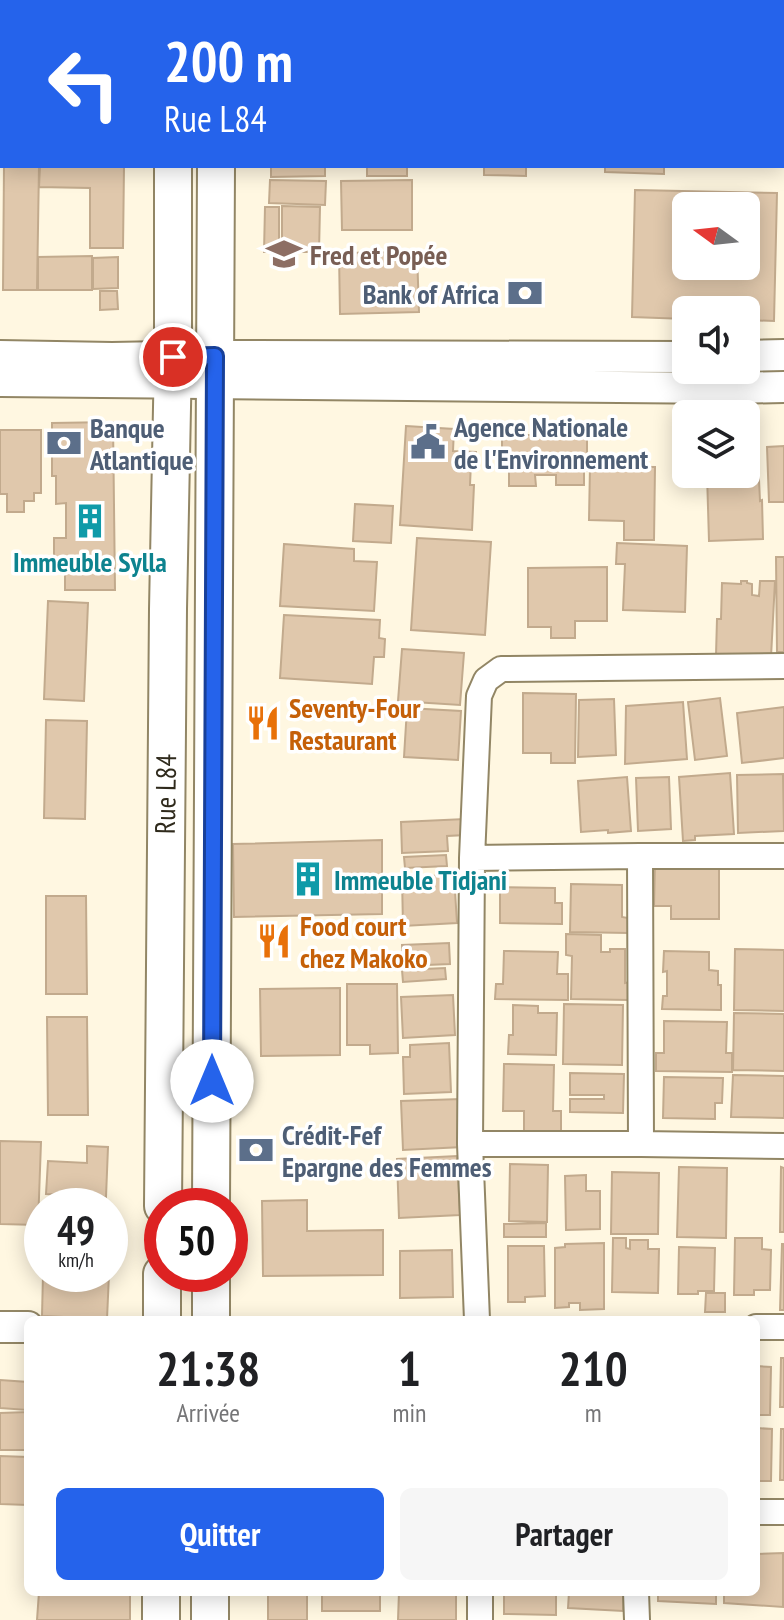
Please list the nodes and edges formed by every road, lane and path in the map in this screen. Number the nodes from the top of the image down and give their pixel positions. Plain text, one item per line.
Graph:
1 (173, 168) edge
2 (216, 168) edge
3 (784, 355) edge
4 (0, 356) edge
5 (760, 356) edge
6 (672, 357) edge
7 (172, 369) junction
8 (215, 369) junction
9 (0, 381) edge
10 (784, 387) edge
11 (784, 666) edge
12 (640, 856) junction
13 (784, 856) edge
14 (472, 858) junction
15 (470, 1144) junction
16 (641, 1144) junction
17 (784, 1146) edge
18 (163, 1188) edge
19 (211, 1188) edge
20 (162, 1292) edge
21 (211, 1292) edge
22 (162, 1316) edge
23 (211, 1316) edge
24 (477, 1316) edge
25 (0, 1327) edge
26 (24, 1327) edge
27 (760, 1327) edge
28 (784, 1327) edge
29 (760, 1512) edge
30 (784, 1512) edge
31 (161, 1596) edge
32 (210, 1596) edge
33 (480, 1596) edge
34 (636, 1596) edge
35 (161, 1620) edge
36 (210, 1620) edge
37 (480, 1620) edge
38 (637, 1620) edge

1 - 7 main road, Rue L84
2 - 8 main road, Rue L84
3 - 5 street
4 - 7 street
6 - 8 street
7 - 8 street
7 - 9 street
7 - 18 main road, Rue L84
8 - 10 street
8 - 19 main road, Rue L84
11 - 14 street
12 - 13 street
12 - 14 street
12 - 16 street
14 - 15 street
15 - 16 street
15 - 24 street
16 - 17 street
20 - 22 main road
21 - 23 main road
25 - 26 street
27 - 28 street
29 - 30 street
31 - 35 main road
32 - 36 main road
33 - 37 street
34 - 38 street

